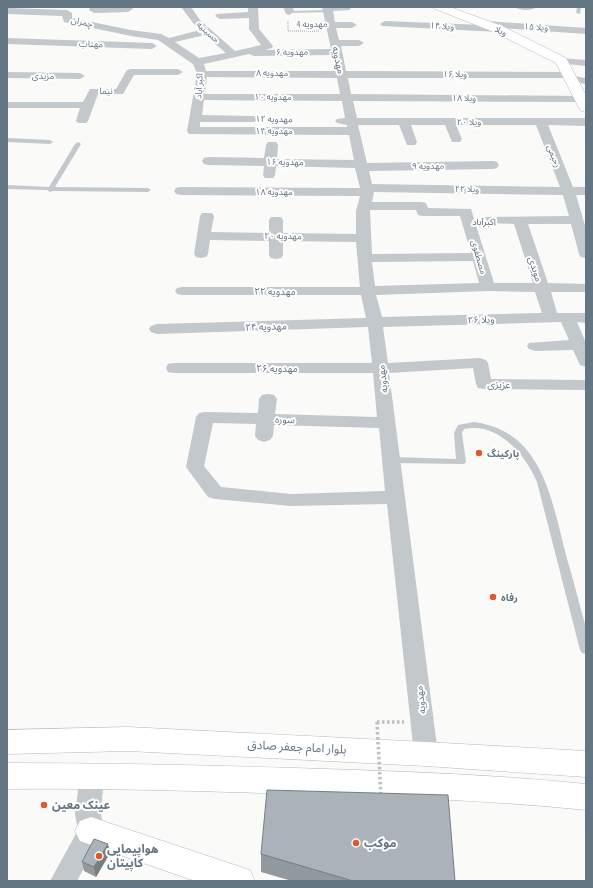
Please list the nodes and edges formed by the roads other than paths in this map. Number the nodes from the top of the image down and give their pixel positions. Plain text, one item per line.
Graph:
1 (95, 7) edge
2 (186, 7) edge
3 (439, 7) edge
4 (579, 7) edge
5 (128, 8) edge
6 (347, 8) dead end
7 (288, 9) edge
8 (328, 9) edge
9 (68, 10) edge
10 (7, 11) edge
11 (253, 11) edge
12 (578, 13) dead end
13 (220, 16) dead end
14 (352, 24) dead end
15 (385, 24) dead end
16 (486, 24) junction
17 (218, 28) dead end
18 (332, 28) junction
19 (498, 29) junction
20 (207, 30) junction
21 (586, 31) edge
22 (131, 33) junction
23 (7, 41) edge
24 (168, 42) junction
25 (359, 43) dead end
26 (336, 48) junction
27 (248, 51) junction
28 (233, 54) junction
29 (561, 61) junction
30 (198, 62) junction
31 (586, 64) edge
32 (178, 72) dead end
33 (342, 73) junction
34 (202, 74) junction
35 (7, 75) edge
36 (80, 76) dead end
37 (569, 77) junction
38 (586, 81) edge
39 (199, 97) junction
40 (347, 97) junction
41 (87, 104) junction
42 (583, 104) edge
43 (7, 105) edge
44 (196, 118) junction
45 (266, 119) dead end
46 (282, 120) dead end
47 (404, 121) junction
48 (449, 121) junction
49 (82, 122) dead end
50 (494, 122) junction
51 (541, 122) junction
52 (586, 122) edge
53 (353, 126) junction
54 (193, 131) joint
55 (500, 134) dead end
56 (456, 139) dead end
57 (7, 140) edge
58 (50, 142) dead end
59 (410, 142) dead end
60 (78, 144) dead end
61 (272, 145) dead end
62 (208, 161) dead end
63 (270, 162) junction
64 (362, 165) junction
65 (493, 165) dead end
66 (269, 175) dead end
67 (7, 187) edge
68 (50, 190) junction
69 (148, 190) dead end
70 (568, 190) junction
71 (181, 191) dead end
72 (586, 191) edge
73 (366, 196) junction
74 (207, 216) dead end
75 (276, 220) dead end
76 (489, 220) dead end
77 (520, 220) junction
78 (576, 220) junction
79 (204, 236) junction
80 (276, 236) junction
81 (363, 238) junction
82 (201, 254) dead end
83 (586, 254) edge
84 (276, 255) dead end
85 (478, 257) junction
86 (365, 258) junction
87 (488, 287) junction
88 (542, 287) junction
89 (586, 288) edge
90 (182, 291) dead end
91 (368, 291) junction
92 (551, 317) junction
93 (567, 318) junction
94 (586, 318) edge
95 (375, 322) junction
96 (157, 329) dead end
97 (579, 345) junction
98 (535, 346) dead end
99 (586, 362) edge
100 (174, 368) dead end
101 (381, 368) junction
102 (586, 385) edge
103 (268, 398) dead end
104 (266, 419) junction
105 (387, 423) junction
106 (264, 436) dead end
107 (391, 460) junction
108 (396, 497) junction
109 (586, 650) edge
110 (7, 742) edge
111 (426, 754) junction
112 (586, 764) edge
113 (92, 775) junction
114 (7, 776) edge
115 (586, 797) edge
116 (91, 831) junction
117 (63, 881) edge
118 (239, 881) edge

1 - 5 street
2 - 20 street, حسینیه
3 - 16 main road, ویلا
4 - 12 lane
5 - 22 street
6 - 8 street
7 - 8 lane
8 - 18 street, مهدویه
9 - 10 street, چمران
9 - 22 street, چمران
11 - 13 street
11 - 27 street
14 - 18 street
15 - 19 street, ویلا ۱۴
16 - 19 main road, ویلا
16 - 21 street, ویلا ۱۵
17 - 20 street
18 - 26 street, مهدویه
19 - 29 main road, ویلا
20 - 24 street
20 - 28 street, حسینیه
22 - 24 street, چمران
23 - 24 street, مهتاب
24 - 30 street, اکبر آباد
25 - 26 street, مهدویه ۶
26 - 27 street, مهدویه ۶
26 - 33 street, مهدویه
27 - 28 street
28 - 30 street
29 - 31 street, ویلا
29 - 37 main road
30 - 34 street, اکبر آباد
32 - 41 street, نیما
33 - 34 street, مهدویه ۸
33 - 37 street, ویلا ۱۶
33 - 40 street, مهدویه
34 - 39 street, اکبر آباد
35 - 36 street, مزیدی
37 - 38 street, ویلا ۱۶
37 - 42 main road
39 - 40 street, مهدویه ۱۰
39 - 44 street, اکبر آباد
40 - 42 street, ویلا ۱۸
40 - 53 street, مهدویه
41 - 43 street, نیما
41 - 49 street
44 - 45 street, مهدویه ۱۲
44 - 54 street, اکبر آباد
46 - 53 street, مهدویه ۱۲
47 - 48 street, ویلا ۲۰
47 - 53 street, ویلا ۲۰
47 - 59 street
48 - 50 street, ویلا ۲۰
48 - 56 street
50 - 51 street, ویلا ۲۰
50 - 55 street
51 - 52 street, ویلا ۲۰
51 - 70 street, رحیمی
53 - 54 street, مهدویه ۱۴
53 - 64 street, مهدویه
57 - 58 lane
60 - 68 lane
61 - 63 street
62 - 63 street, مهدویه ۱۶
63 - 64 street, مهدویه ۱۶
63 - 66 street
64 - 65 street, مهدویه ۹
64 - 73 street, مهدویه
67 - 68 lane
68 - 69 lane
70 - 72 street, ویلا ۲۲
70 - 73 street, ویلا ۲۲
70 - 78 street, رحیمی
71 - 73 street, مهدویه ۱۸
73 - 81 street, مهدویه
73 - 85 street, مصطفوی
74 - 79 street
75 - 80 street
76 - 77 street
77 - 78 street
77 - 88 street, مویدی
78 - 83 street, رحیمی
79 - 80 street, مهدویه ۲۰
79 - 82 street
80 - 81 street, مهدویه ۲۰
80 - 84 street
81 - 86 street, مهدویه
85 - 86 street
85 - 87 street, مصطفوی
86 - 91 street, مهدویه
87 - 88 street, مصطفوی
87 - 91 street, مصطفوی
88 - 89 street, مصطفوی
88 - 92 street, مویدی
90 - 91 street, مهدویه ۲۲
91 - 95 street, مهدویه
92 - 93 street, ویلا ۲۶
92 - 95 street, ویلا ۲۶
93 - 94 street, ویلا ۲۶
93 - 97 street
95 - 96 street, مهدویه ۲۴
95 - 101 street, مهدویه
97 - 98 street
97 - 99 street
100 - 101 street, مهدویه ۲۶
101 - 102 street, عزیزی
101 - 105 street, مهدویه
103 - 104 street
104 - 105 street, سوره
104 - 106 street
104 - 108 street, سوره
105 - 107 street, مهدویه
107 - 108 street, مهدویه
107 - 109 lane
108 - 111 street, مهدویه
110 - 111 main road, بلوار امام جعفر صادق
111 - 112 main road, بلوار امام جعفر صادق
113 - 114 main road
113 - 115 main road
113 - 116 street
116 - 117 street
116 - 118 main road

